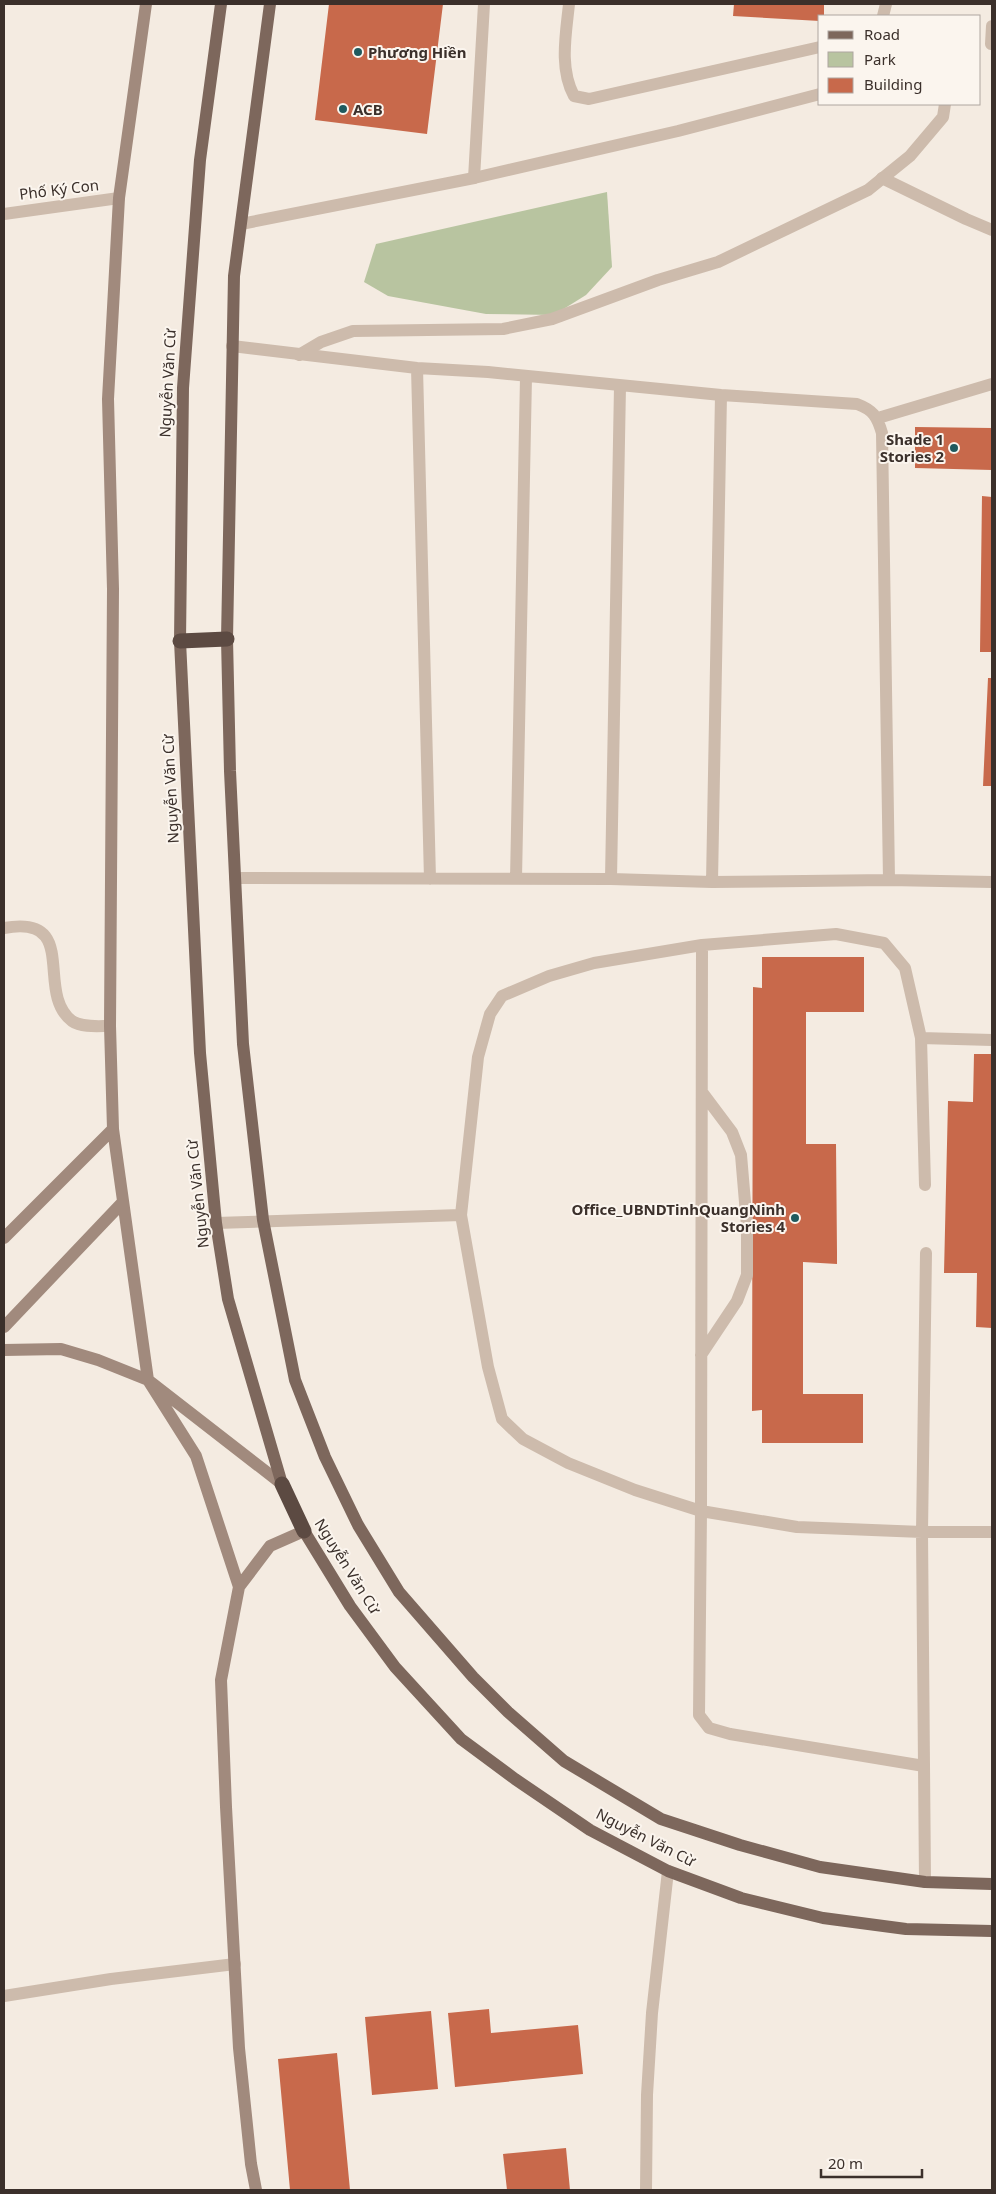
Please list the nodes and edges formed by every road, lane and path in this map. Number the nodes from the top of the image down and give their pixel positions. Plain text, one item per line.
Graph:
1 (146, 4) edge
2 (221, 4) edge
3 (270, 4) edge
4 (484, 4) edge
5 (569, 4) edge
6 (992, 26) edge
7 (988, 45) edge
8 (818, 47) edge
9 (818, 95) edge
10 (945, 105) edge
11 (474, 178) junction
12 (882, 178) junction
13 (119, 198) junction
14 (4, 214) edge
15 (241, 224) junction
16 (992, 230) edge
17 (232, 346) junction
18 (300, 355) junction
19 (417, 368) junction
20 (526, 377) junction
21 (992, 384) edge
22 (620, 386) junction
23 (721, 395) junction
24 (878, 418) junction
25 (227, 639) junction
26 (180, 641) junction
27 (235, 878) junction
28 (516, 878) junction
29 (430, 879) junction
30 (611, 879) junction
31 (889, 880) junction
32 (712, 882) junction
33 (992, 882) edge
34 (4, 928) edge
35 (702, 945) junction
36 (110, 1026) junction
37 (921, 1038) junction
38 (992, 1040) edge
39 (702, 1092) junction
40 (113, 1129) junction
41 (925, 1185) dead end
42 (122, 1202) junction
43 (461, 1215) junction
44 (263, 1220) junction
45 (216, 1223) junction
46 (4, 1238) edge
47 (926, 1254) dead end
48 (4, 1326) edge
49 (4, 1350) edge
50 (702, 1356) junction
51 (148, 1380) junction
52 (282, 1484) junction
53 (701, 1511) junction
54 (304, 1531) junction
55 (922, 1532) junction
56 (992, 1532) edge
57 (239, 1587) junction
58 (924, 1766) junction
59 (668, 1871) junction
60 (925, 1882) junction
61 (992, 1884) edge
62 (992, 1931) edge
63 (235, 1964) junction
64 (4, 1996) edge
65 (256, 2190) edge
66 (646, 2190) edge

1 - 13 street
2 - 26 main road, Nguyễn Văn Cừ
3 - 15 main road, Nguyễn Văn Cừ
4 - 11 street
5 - 8 street
6 - 7 street
9 - 11 street
10 - 12 street
11 - 15 street
12 - 16 street
12 - 18 street
13 - 14 street, Phố Ký Con
13 - 36 street
15 - 17 main road, Nguyễn Văn Cừ
17 - 18 street
17 - 25 main road, Nguyễn Văn Cừ
18 - 19 street
19 - 20 street
19 - 29 street
20 - 22 street
20 - 28 street
21 - 24 street
22 - 23 street
22 - 30 street
23 - 24 street
23 - 32 street
24 - 31 street
25 - 26 highway
25 - 27 main road, Nguyễn Văn Cừ
26 - 45 main road, Nguyễn Văn Cừ
27 - 29 street
27 - 44 main road, Nguyễn Văn Cừ
28 - 29 street
28 - 30 street
30 - 32 street
31 - 32 street
31 - 33 street
34 - 36 street
35 - 37 street
35 - 39 street
35 - 43 street
36 - 40 street
37 - 38 street
37 - 41 street
39 - 50 street
39 - 50 street
40 - 42 street
40 - 46 street
42 - 48 street
42 - 51 street
43 - 44 street
43 - 53 street
44 - 45 street
44 - 60 main road, Nguyễn Văn Cừ
45 - 52 main road, Nguyễn Văn Cừ
47 - 55 street
49 - 51 street
50 - 53 street
51 - 52 street
51 - 57 street
52 - 54 highway, Nguyễn Văn Cừ
53 - 55 street
53 - 58 street
54 - 57 street
54 - 59 main road, Nguyễn Văn Cừ
55 - 56 street
55 - 58 street
57 - 63 street
58 - 60 street
59 - 62 main road, Nguyễn Văn Cừ
59 - 66 street
60 - 61 main road, Nguyễn Văn Cừ
63 - 64 street
63 - 65 street

